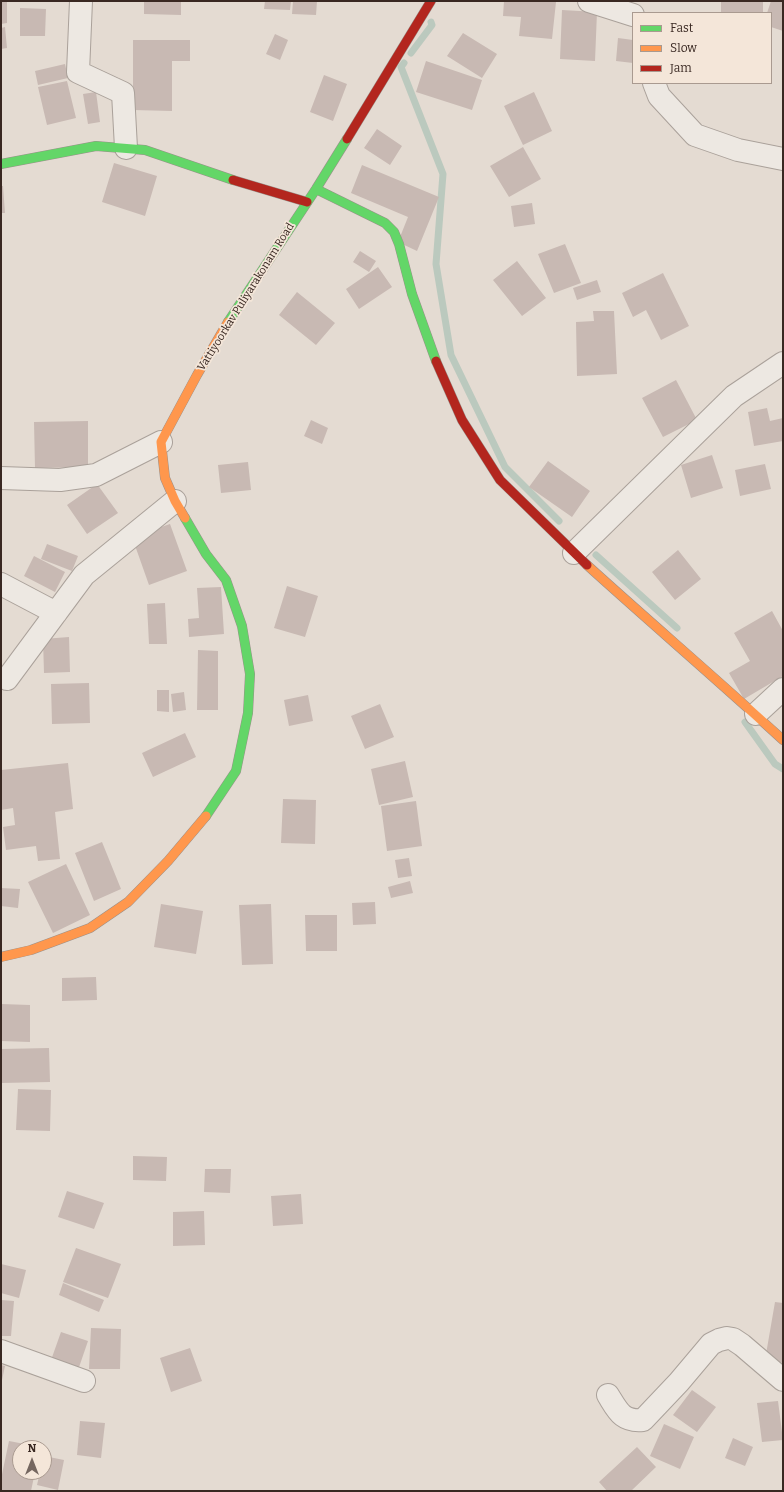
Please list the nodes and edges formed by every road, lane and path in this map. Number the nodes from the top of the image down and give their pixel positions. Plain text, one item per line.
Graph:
1 (81, 1) edge
2 (431, 1) edge
3 (589, 1) edge
4 (632, 15) edge
5 (654, 84) edge
6 (126, 148) junction
7 (783, 159) edge
8 (1, 164) edge
9 (316, 189) junction
10 (307, 202) junction
11 (783, 363) edge
12 (161, 442) junction
13 (1, 478) edge
14 (175, 501) junction
15 (574, 553) junction
16 (1, 584) edge
17 (56, 613) junction
18 (7, 679) dead end
19 (783, 689) edge
20 (756, 714) junction
21 (783, 740) edge
22 (1, 956) edge
23 (1, 1351) edge
24 (783, 1380) edge
25 (84, 1381) dead end
26 (608, 1395) dead end

1 - 6 street
2 - 9 main road, Vattiyoorkav Puliyarakonam Road
3 - 4 street
5 - 7 street
6 - 8 main road
6 - 10 main road
9 - 10 main road, Vattiyoorkav Puliyarakonam Road
9 - 15 main road
10 - 12 main road, Vattiyoorkav Puliyarakonam Road
11 - 15 street
12 - 13 street
12 - 14 main road
14 - 17 street
14 - 22 main road
15 - 20 main road
16 - 17 street
17 - 18 street
19 - 20 street
20 - 21 main road
23 - 25 street
24 - 26 street

